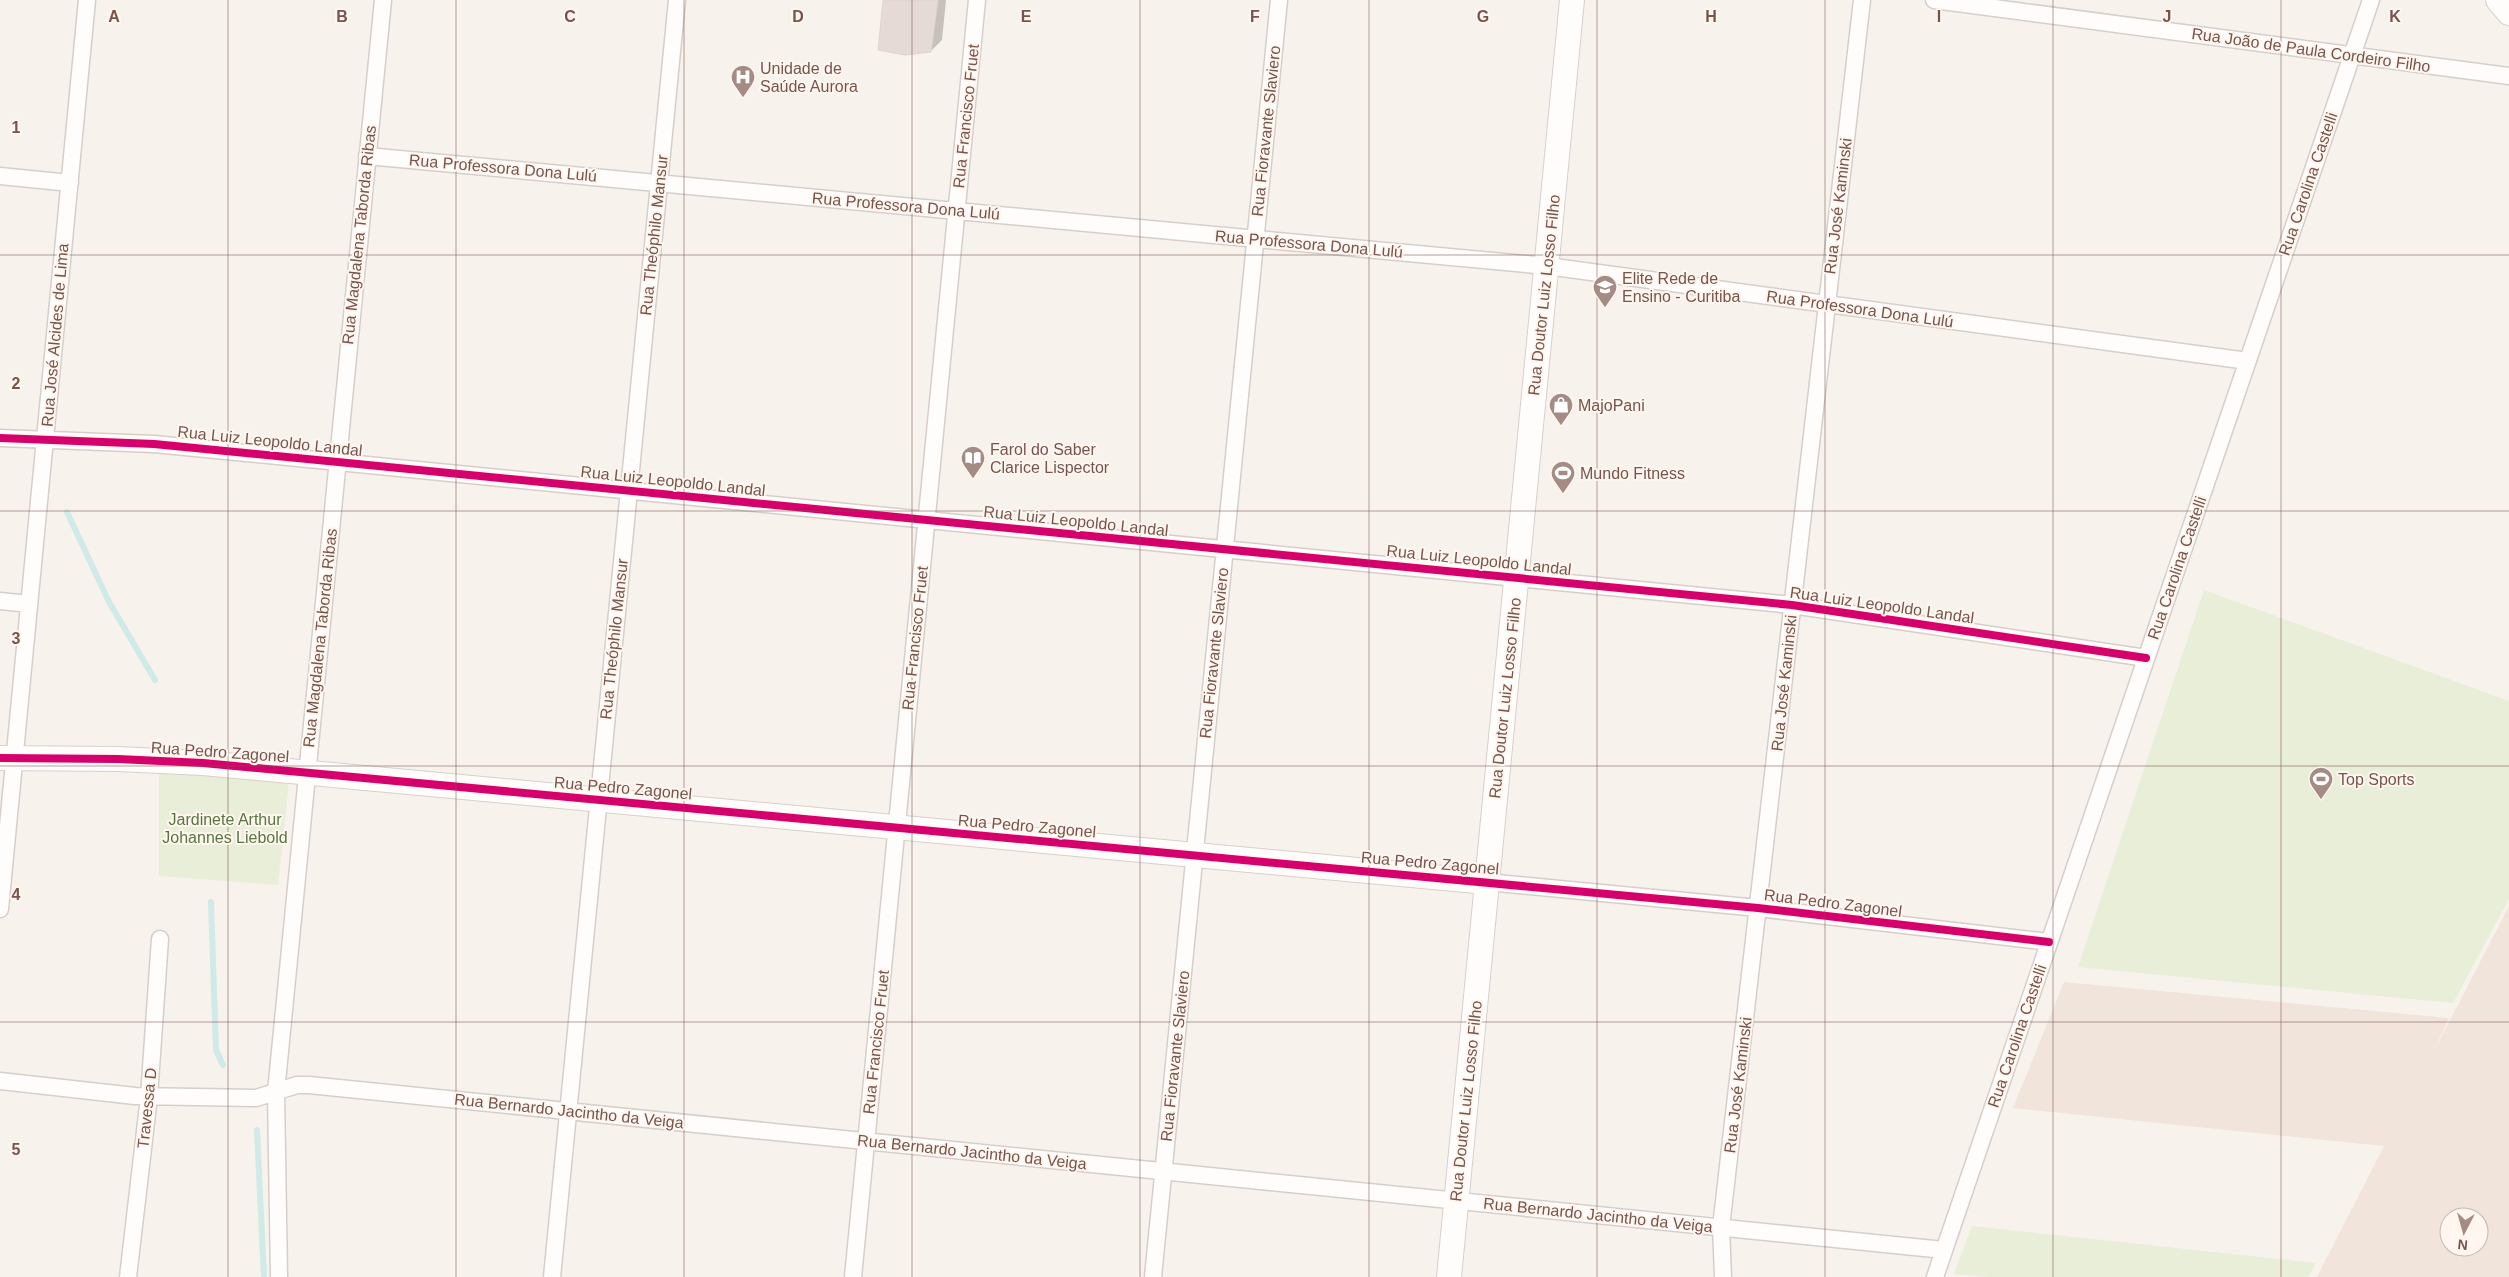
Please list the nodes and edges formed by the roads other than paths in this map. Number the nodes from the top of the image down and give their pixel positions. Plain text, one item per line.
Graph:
1 (87, 0) edge
2 (383, 0) edge
3 (677, 0) edge
4 (977, 0) edge
5 (1279, 0) edge
6 (1572, 0) edge
7 (1862, 0) edge
8 (1934, 0) edge
9 (2371, 0) edge
10 (2498, 0) edge
11 (2509, 13) edge
12 (2352, 56) junction
13 (2509, 76) edge
14 (367, 156) junction
15 (0, 176) edge
16 (70, 182) junction
17 (659, 183) junction
18 (957, 211) junction
19 (1255, 239) junction
20 (1547, 266) junction
21 (1827, 304) junction
22 (2248, 361) junction
23 (0, 438) edge
24 (45, 439) junction
25 (337, 462) junction
26 (629, 490) junction
27 (927, 520) junction
28 (1225, 549) junction
29 (1517, 578) junction
30 (0, 601) edge
31 (29, 604) junction
32 (1792, 605) junction
33 (2146, 658) junction
34 (7, 759) edge
35 (307, 773) junction
36 (599, 800) junction
37 (897, 828) junction
38 (1194, 855) junction
39 (1487, 882) junction
40 (1758, 908) junction
41 (0, 909) edge
42 (160, 939) dead end
43 (2049, 942) junction
44 (0, 1081) edge
45 (276, 1092) junction
46 (149, 1097) junction
47 (568, 1111) junction
48 (867, 1141) junction
49 (1164, 1171) junction
50 (1456, 1200) junction
51 (1722, 1227) junction
52 (1944, 1250) junction
53 (128, 1277) edge
54 (279, 1277) edge
55 (552, 1277) edge
56 (853, 1277) edge
57 (1153, 1277) edge
58 (1449, 1277) edge
59 (1723, 1277) edge
60 (1935, 1277) edge

1 - 16 street, Rua José Alcides de Lima
2 - 14 street, Rua Magdalena Taborda Ribas
3 - 17 street, Rua Theóphilo Mansur
4 - 18 street, Rua Francisco Fruet
5 - 19 street, Rua Fioravante Slaviero
6 - 20 street, Rua Doutor Luiz Losso Filho
7 - 21 street, Rua José Kaminski
8 - 12 street, Rua João de Paula Cordeiro Filho
9 - 12 street, Rua Carolina Castelli
10 - 11 street
12 - 13 street, Rua João de Paula Cordeiro Filho
12 - 22 street, Rua Carolina Castelli
14 - 17 street, Rua Professora Dona Lulú
14 - 25 street, Rua Magdalena Taborda Ribas
15 - 16 street
16 - 24 street, Rua José Alcides de Lima
17 - 18 street, Rua Professora Dona Lulú
17 - 26 street, Rua Theóphilo Mansur
18 - 19 street, Rua Professora Dona Lulú
18 - 27 street, Rua Francisco Fruet
19 - 20 street, Rua Professora Dona Lulú
19 - 28 street, Rua Fioravante Slaviero
20 - 21 street, Rua Professora Dona Lulú
20 - 29 street, Rua Doutor Luiz Losso Filho
21 - 22 street, Rua Professora Dona Lulú
21 - 32 street, Rua José Kaminski
22 - 33 street, Rua Carolina Castelli
23 - 24 street, Rua Luiz Leopoldo Landal
24 - 25 street, Rua Luiz Leopoldo Landal
24 - 31 street, Rua José Alcides de Lima
25 - 26 street, Rua Luiz Leopoldo Landal
25 - 35 street, Rua Magdalena Taborda Ribas
26 - 27 street, Rua Luiz Leopoldo Landal
26 - 36 street, Rua Theóphilo Mansur
27 - 28 street, Rua Luiz Leopoldo Landal
27 - 37 street, Rua Francisco Fruet
28 - 29 street, Rua Luiz Leopoldo Landal
28 - 38 street, Rua Fioravante Slaviero
29 - 32 street, Rua Luiz Leopoldo Landal
29 - 39 street, Rua Doutor Luiz Losso Filho
30 - 31 street
31 - 34 street, Rua José Alcides de Lima
32 - 33 street, Rua Luiz Leopoldo Landal
32 - 40 street, Rua José Kaminski
33 - 43 street, Rua Carolina Castelli
34 - 35 street, Rua Pedro Zagonel
34 - 41 street, Rua José Alcides de Lima
35 - 36 street, Rua Pedro Zagonel
35 - 45 street, Rua Magdalena Taborda Ribas
36 - 37 street, Rua Pedro Zagonel
36 - 47 street, Rua Theóphilo Mansur
37 - 38 street, Rua Pedro Zagonel
37 - 48 street, Rua Francisco Fruet
38 - 39 street, Rua Pedro Zagonel
38 - 49 street, Rua Fioravante Slaviero
39 - 40 street, Rua Pedro Zagonel
39 - 50 street, Rua Doutor Luiz Losso Filho
40 - 43 street, Rua Pedro Zagonel
40 - 51 street, Rua José Kaminski
42 - 46 street, Travessa D
43 - 52 street, Rua Carolina Castelli
44 - 46 street, Rua Bernardo Jacintho da Veiga
45 - 46 street, Rua Bernardo Jacintho da Veiga
45 - 47 street, Rua Bernardo Jacintho da Veiga
45 - 54 street, Rua Magdalena Taborda Ribas
46 - 53 street, Travessa D
47 - 48 street, Rua Bernardo Jacintho da Veiga
47 - 55 street, Rua Theóphilo Mansur
48 - 49 street, Rua Bernardo Jacintho da Veiga
48 - 56 street, Rua Francisco Fruet
49 - 50 street, Rua Bernardo Jacintho da Veiga
49 - 57 street, Rua Fioravante Slaviero
50 - 51 street, Rua Bernardo Jacintho da Veiga
50 - 58 street, Rua Doutor Luiz Losso Filho
51 - 52 street, Rua Bernardo Jacintho da Veiga
51 - 59 street, Rua José Kaminski
52 - 60 street, Rua Carolina Castelli

